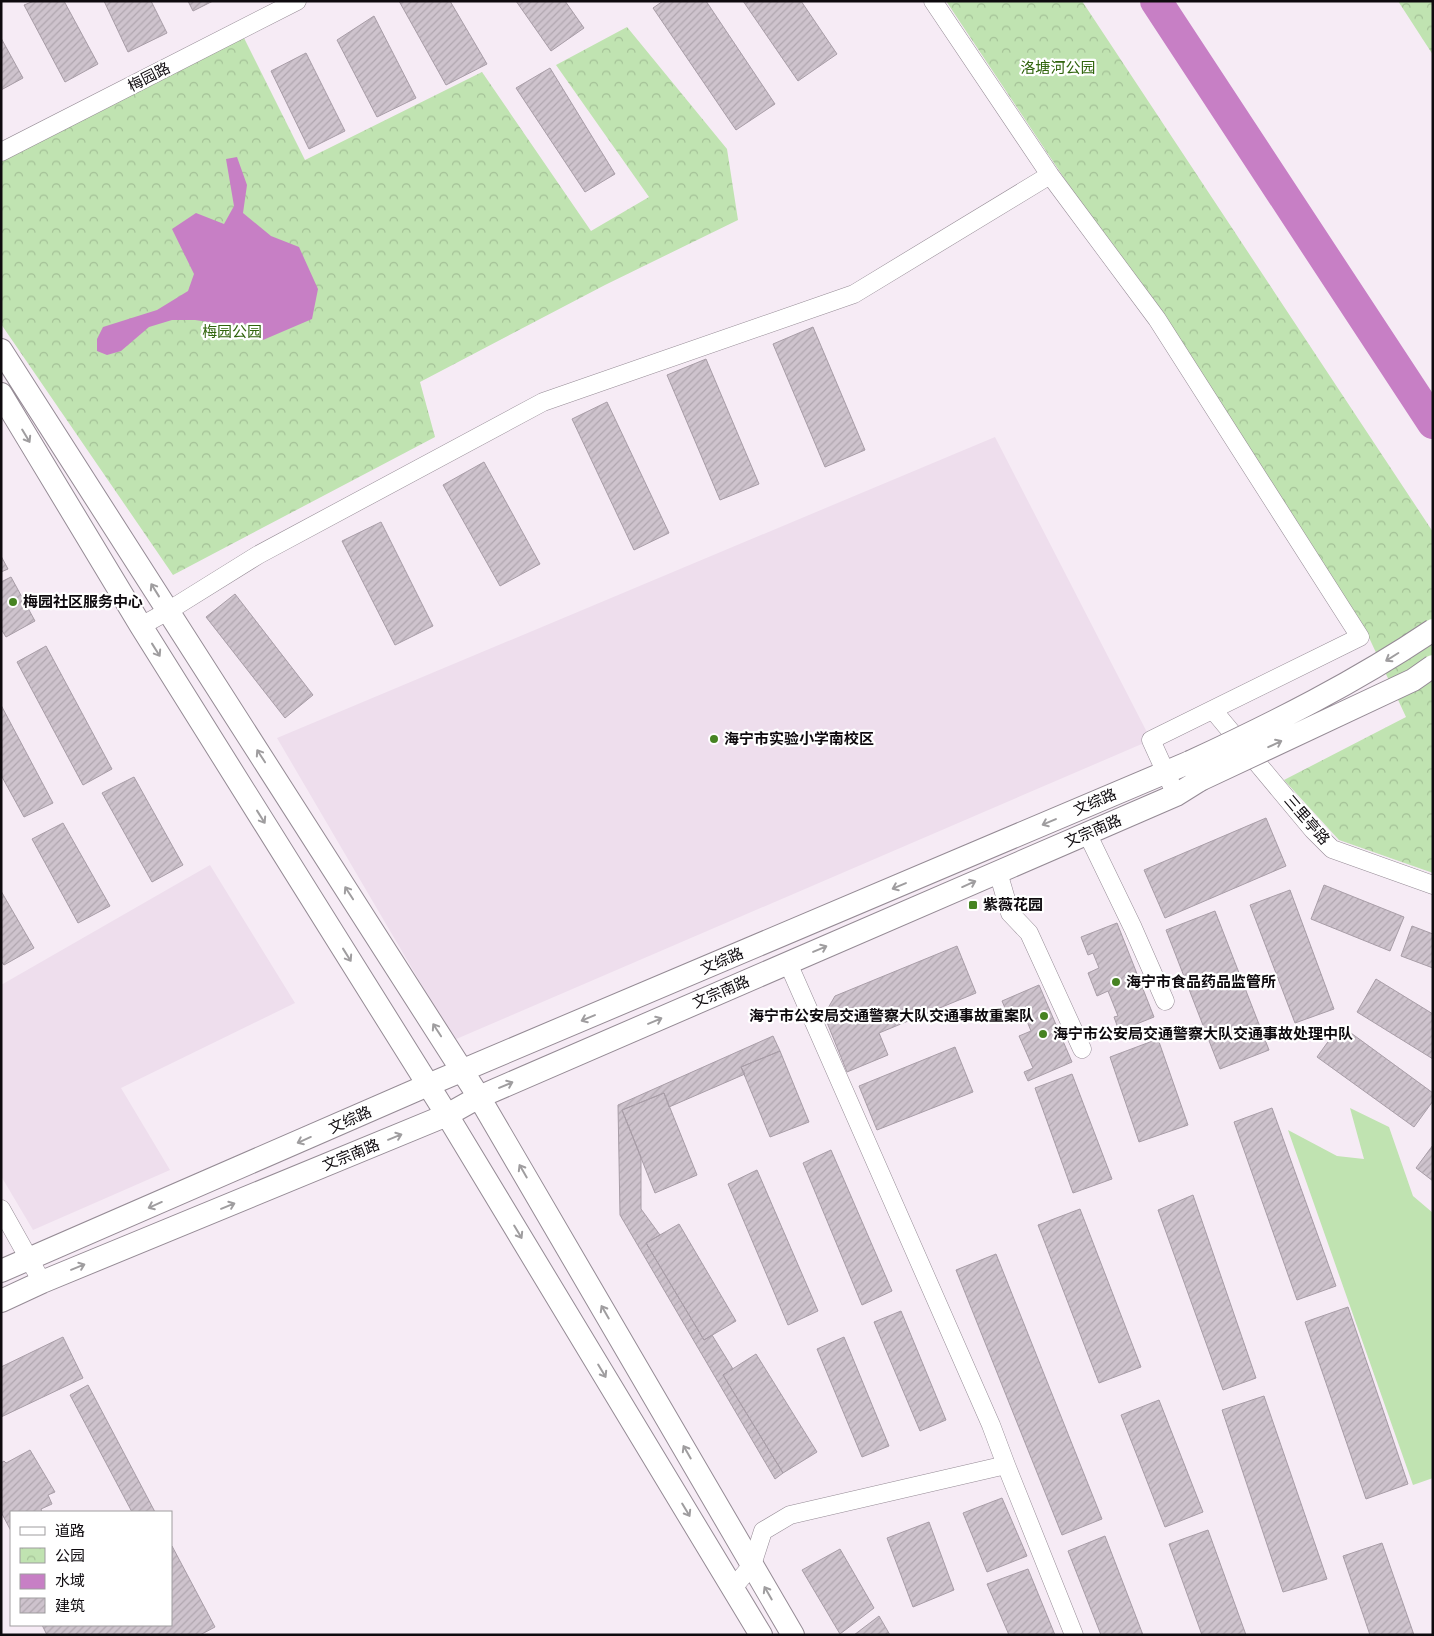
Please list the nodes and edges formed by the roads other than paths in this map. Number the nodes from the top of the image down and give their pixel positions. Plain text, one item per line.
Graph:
1 (296, 1) edge
2 (933, 1) edge
3 (1, 152) edge
4 (1050, 175) junction
5 (1, 350) edge
6 (1, 394) edge
7 (168, 611) junction
8 (141, 626) junction
9 (1433, 630) edge
10 (1433, 666) edge
11 (1213, 710) junction
12 (1195, 771) junction
13 (1166, 772) junction
14 (1176, 795) junction
15 (1088, 833) junction
16 (998, 872) junction
17 (1433, 885) edge
18 (788, 963) junction
19 (1165, 1001) dead end
20 (1082, 1049) dead end
21 (463, 1071) junction
22 (428, 1085) junction
23 (479, 1097) junction
24 (447, 1115) junction
25 (1, 1208) edge
26 (30, 1260) junction
27 (1, 1271) edge
28 (42, 1282) junction
29 (1, 1301) edge
30 (1006, 1465) junction
31 (752, 1564) junction
32 (734, 1588) junction
33 (762, 1635) edge
34 (793, 1635) edge
35 (1074, 1635) edge

1 - 3 street, 梅园路
2 - 4 street
4 - 7 street
4 - 11 street
7 -> 5 main road
6 -> 8 main road
7 - 8 street
21 -> 7 main road
8 -> 22 main road
9 -> 12 main road, 文综路, bridge
12 -> 10 main road, 文宗南路, bridge
11 - 13 street
11 - 17 street, 三里亭路
12 - 13 main road, 文综路
12 - 14 main road, 文宗南路
13 - 14 street
13 -> 21 main road, 文综路
14 - 15 main road, 文宗南路
15 - 16 main road, 文宗南路
15 - 19 street
18 -> 16 main road, 文宗南路
16 - 20 street
23 -> 18 main road, 文宗南路
18 - 30 street
21 - 22 main road, 文综路
21 - 23 main road
22 - 24 main road
22 -> 26 main road, 文综路
23 - 24 main road, 文宗南路
31 -> 23 main road
28 -> 24 main road, 文宗南路
24 -> 32 main road
25 - 26 street
26 - 27 main road, 文综路
26 - 28 street
28 - 29 main road, 文宗南路
30 - 31 street
30 - 35 street
31 - 32 street
34 -> 31 main road
32 - 33 main road

